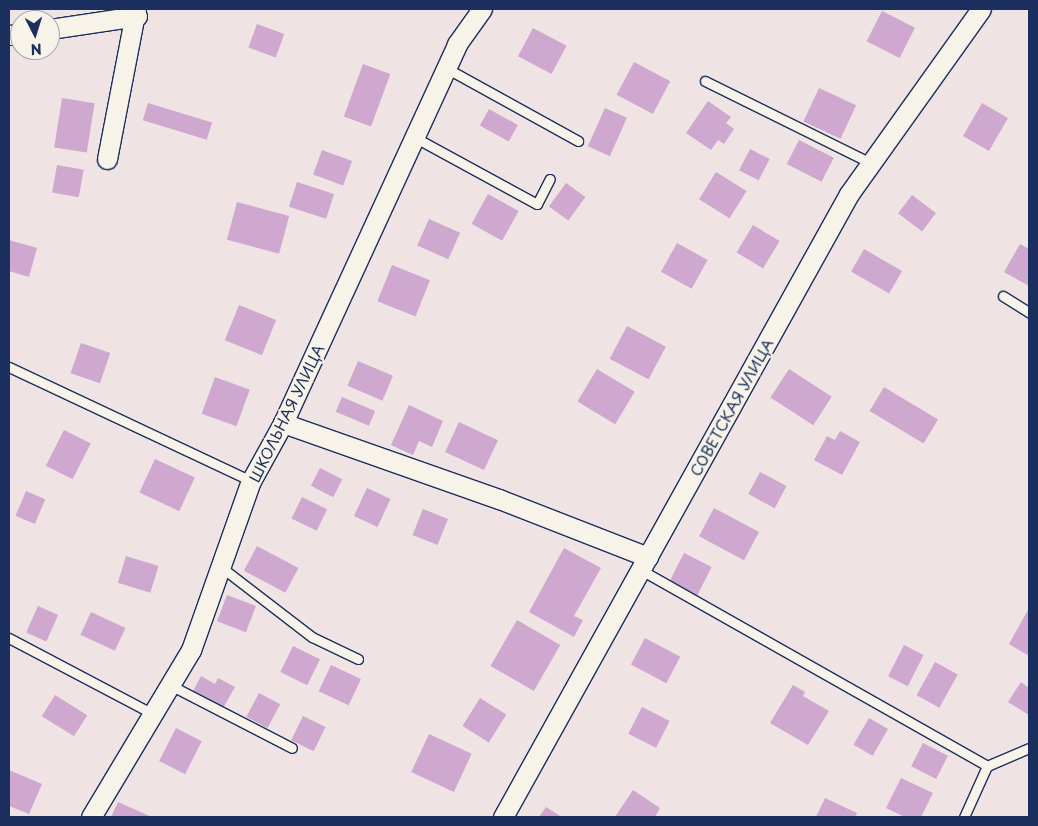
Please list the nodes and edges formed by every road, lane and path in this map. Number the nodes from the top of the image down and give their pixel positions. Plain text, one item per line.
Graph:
1 (482, 9) edge
2 (980, 9) edge
3 (136, 13) edge
4 (60, 27) edge
5 (446, 68) junction
6 (705, 81) dead end
7 (414, 137) junction
8 (578, 141) dead end
9 (107, 159) dead end
10 (871, 163) junction
11 (550, 178) dead end
12 (1002, 296) dead end
13 (1029, 312) edge
14 (9, 367) edge
15 (283, 423) junction
16 (252, 481) junction
17 (644, 564) junction
18 (221, 567) junction
19 (9, 638) edge
20 (358, 659) dead end
21 (170, 685) junction
22 (152, 714) junction
23 (292, 748) dead end
24 (1029, 748) edge
25 (987, 766) junction
26 (91, 817) edge
27 (503, 817) edge
28 (964, 817) edge

1 - 5 street, ШКОЛЬНАЯ УЛИЦА
2 - 10 street, СОВЕТСКАЯ УЛИЦА
3 - 4 street
3 - 9 street
5 - 7 street, ШКОЛЬНАЯ УЛИЦА
5 - 8 lane
6 - 10 lane
7 - 11 lane
7 - 15 street, ШКОЛЬНАЯ УЛИЦА
10 - 17 street, СОВЕТСКАЯ УЛИЦА
12 - 13 lane
14 - 16 lane
15 - 16 street, ШКОЛЬНАЯ УЛИЦА
15 - 17 street
16 - 18 street, ШКОЛЬНАЯ УЛИЦА
17 - 25 lane
17 - 27 street, СОВЕТСКАЯ УЛИЦА
18 - 20 lane
18 - 21 street, ШКОЛЬНАЯ УЛИЦА
19 - 22 lane
21 - 22 street, ШКОЛЬНАЯ УЛИЦА
21 - 23 lane
22 - 26 street, ШКОЛЬНАЯ УЛИЦА
24 - 25 lane
25 - 28 lane

